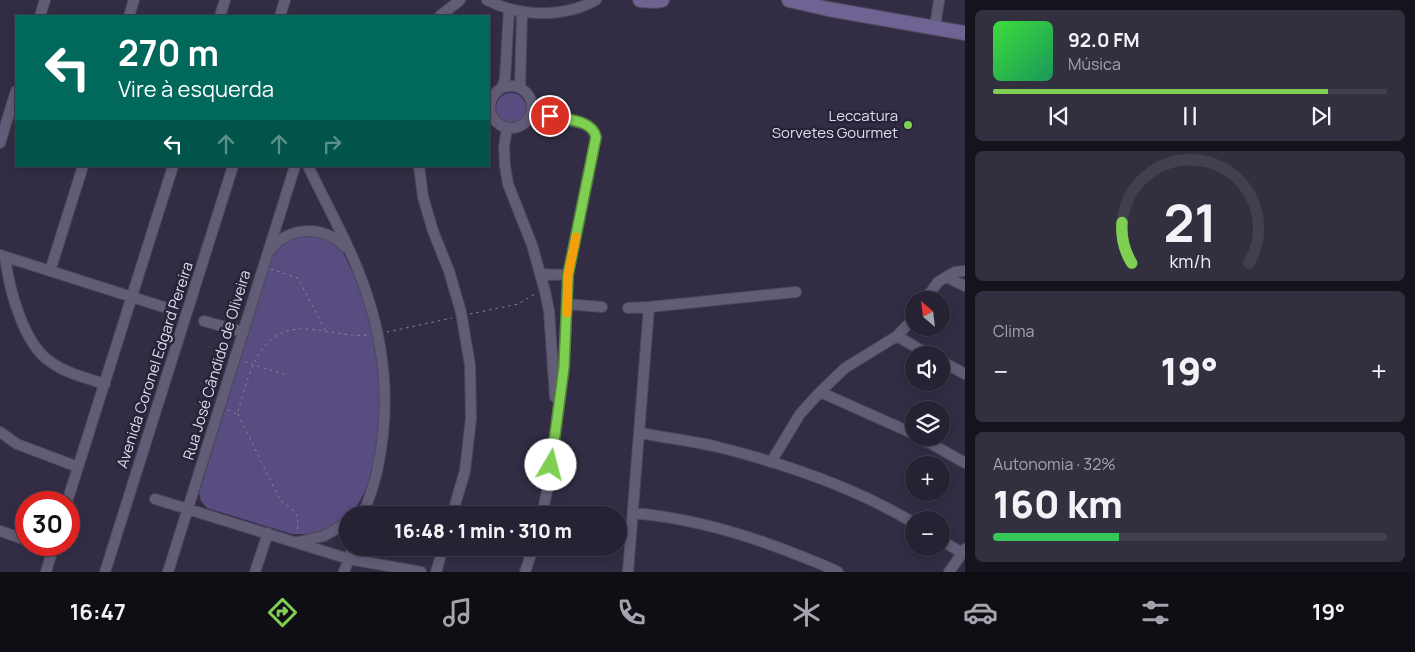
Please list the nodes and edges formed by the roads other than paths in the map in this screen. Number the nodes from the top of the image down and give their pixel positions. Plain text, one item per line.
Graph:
1 (45, 0) edge
2 (134, 0) edge
3 (225, 0) edge
4 (285, 0) edge
5 (460, 0) edge
6 (487, 0) edge
7 (596, 0) edge
8 (640, 0) edge
9 (662, 0) edge
10 (789, 0) edge
11 (939, 0) edge
12 (452, 3) edge
13 (509, 9) junction
14 (522, 12) junction
15 (40, 15) edge
16 (129, 15) edge
17 (220, 15) edge
18 (280, 15) edge
19 (441, 15) edge
20 (935, 27) junction
21 (965, 33) edge
22 (507, 45) junction
23 (520, 45) junction
24 (506, 68) junction
25 (520, 69) junction
26 (502, 88) junction
27 (520, 88) junction
28 (15, 94) edge
29 (490, 102) edge
30 (532, 113) junction
31 (507, 128) junction
32 (0, 143) edge
33 (82, 167) edge
34 (173, 167) edge
35 (234, 167) edge
36 (295, 167) edge
37 (308, 167) edge
38 (419, 167) edge
39 (267, 254) junction
40 (350, 254) junction
41 (3, 256) edge
42 (50, 271) junction
43 (965, 272) edge
44 (540, 274) junction
45 (568, 275) junction
46 (946, 277) junction
47 (965, 286) edge
48 (931, 291) edge
49 (796, 292) dead end
50 (133, 297) junction
51 (567, 304) junction
52 (602, 307) dead end
53 (649, 307) junction
54 (628, 308) dead end
55 (172, 310) dead end
56 (549, 311) junction
57 (204, 321) dead end
58 (905, 327) edge
59 (243, 332) junction
60 (896, 336) junction
61 (913, 346) edge
62 (950, 366) edge
63 (965, 374) edge
64 (105, 384) junction
65 (820, 392) junction
66 (905, 430) edge
67 (0, 432) edge
68 (556, 433) junction
69 (640, 433) junction
70 (935, 446) edge
71 (771, 462) junction
72 (965, 463) edge
73 (78, 467) junction
74 (70, 491) edge
75 (368, 498) junction
76 (155, 499) dead end
77 (362, 506) edge
78 (366, 506) edge
79 (454, 506) edge
80 (544, 506) edge
81 (188, 508) junction
82 (633, 513) junction
83 (905, 518) edge
84 (339, 527) edge
85 (0, 531) edge
86 (268, 533) junction
87 (15, 536) edge
88 (296, 542) junction
89 (950, 544) edge
90 (963, 551) edge
91 (50, 556) edge
92 (350, 556) edge
93 (441, 556) edge
94 (530, 556) edge
95 (349, 559) junction
96 (46, 572) edge
97 (104, 572) edge
98 (168, 572) edge
99 (255, 572) edge
100 (344, 572) edge
101 (421, 572) edge
102 (436, 572) edge
103 (525, 572) edge
104 (628, 572) edge
105 (838, 572) edge
106 (949, 572) edge

1 - 15 street
2 - 16 street
3 - 17 street
4 - 18 street
5 - 12 street
6 - 13 street
7 - 14 street
8 - 9 main road
10 - 20 main road
11 - 20 street
12 - 19 street
13 - 14 street
13 - 22 street
14 - 23 street
20 - 21 main road
22 - 23 street
22 - 24 street
23 - 25 street
24 - 25 street
24 - 26 street
25 - 27 street
26 - 27 street
26 - 29 street
27 - 30 street
28 - 32 street
29 - 31 street
30 - 31 street
30 - 45 street
31 - 44 street
33 - 42 street
34 - 50 street
35 - 97 street, Avenida Coronel Edgard Pereira
36 - 39 street, Rua José Cândido de Oliveira
37 - 40 street
38 - 79 street
39 - 40 street
39 - 59 street, Rua José Cândido de Oliveira
40 - 75 street
41 - 42 street
41 - 64 street
42 - 50 street
43 - 46 street
44 - 45 street
44 - 56 street
45 - 51 street
46 - 47 street
46 - 48 street
49 - 53 street
50 - 55 street
50 - 64 street
51 - 52 street
51 - 56 street
51 - 68 street
53 - 54 street
53 - 69 street
56 - 68 street
57 - 59 street
58 - 60 street
59 - 81 street, Rua José Cândido de Oliveira
60 - 61 street
60 - 65 street
62 - 63 street
64 - 73 street
65 - 66 street
65 - 71 street
67 - 73 street
68 - 80 street
69 - 71 street
69 - 82 street
70 - 72 street
71 - 83 street
73 - 74 street
75 - 77 street
75 - 78 street
76 - 81 street
81 - 86 street
81 - 98 street, Rua José Cândido de Oliveira
82 - 104 street
82 - 105 street
84 - 88 street
85 - 87 street
86 - 88 street
86 - 99 street
88 - 95 street
89 - 90 street
90 - 106 street
91 - 96 street
92 - 95 street
93 - 102 street
94 - 103 street
95 - 100 street
95 - 101 street

